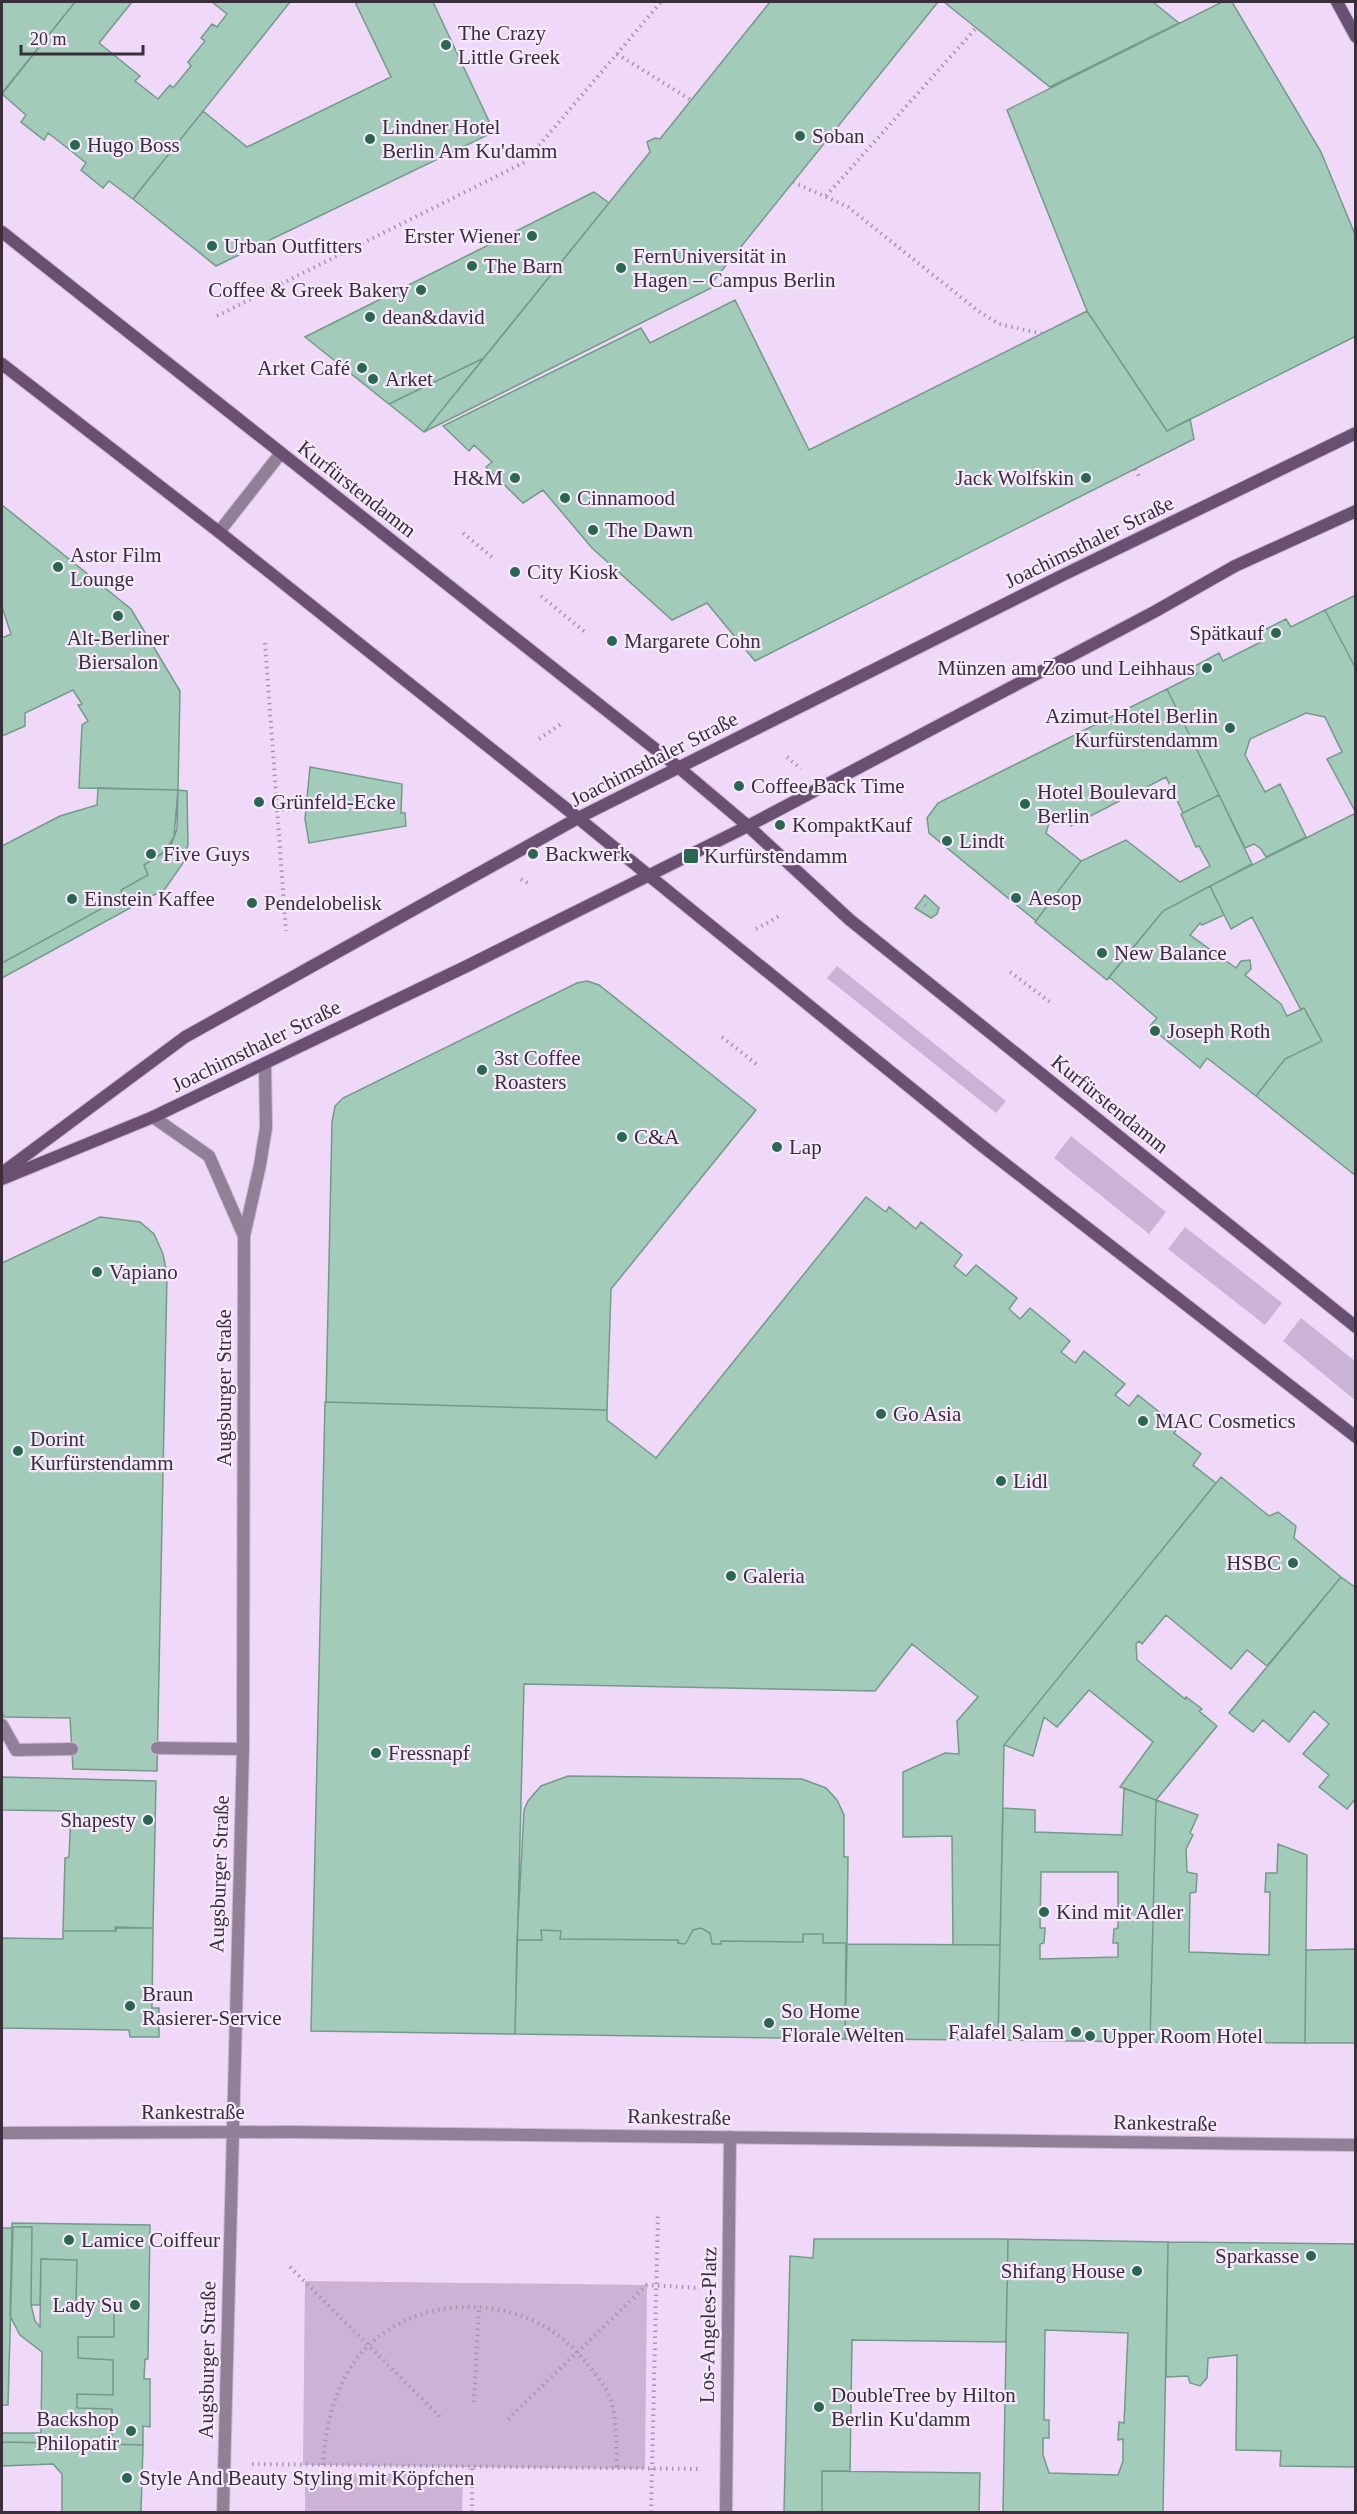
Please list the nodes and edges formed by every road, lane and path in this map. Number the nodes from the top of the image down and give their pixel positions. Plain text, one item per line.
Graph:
1 (661, 2) edge
2 (1337, 2) edge
3 (977, 27) dead end
4 (1356, 38) edge
5 (617, 54) junction
6 (691, 100) dead end
7 (793, 182) dead end
8 (826, 196) junction
9 (2, 232) edge
10 (217, 316) dead end
11 (1043, 334) dead end
12 (2, 364) edge
13 (1356, 434) edge
14 (280, 453) junction
15 (1135, 470) dead end
16 (1139, 476) dead end
17 (1356, 511) edge
18 (219, 532) junction
19 (463, 533) dead end
20 (492, 557) dead end
21 (541, 596) dead end
22 (585, 632) dead end
23 (265, 643) dead end
24 (561, 724) dead end
25 (539, 740) dead end
26 (787, 757) dead end
27 (678, 767) junction
28 (802, 769) dead end
29 (314, 809) dead end
30 (276, 810) junction
31 (578, 818) junction
32 (748, 826) junction
33 (648, 875) junction
34 (920, 901) dead end
35 (928, 907) dead end
36 (782, 915) dead end
37 (755, 929) dead end
38 (286, 931) dead end
39 (1010, 972) dead end
40 (1050, 1002) dead end
41 (722, 1037) dead end
42 (265, 1064) junction
43 (759, 1066) dead end
44 (153, 1117) junction
45 (2, 1173) edge
46 (2, 1179) edge
47 (244, 1236) junction
48 (1356, 1326) edge
49 (1356, 1437) edge
50 (2, 1725) edge
51 (157, 1748) dead end
52 (72, 1749) dead end
53 (243, 1749) junction
54 (231, 2132) junction
55 (2, 2133) edge
56 (730, 2138) junction
57 (1356, 2145) edge
58 (658, 2213) dead end
59 (291, 2267) dead end
60 (657, 2286) junction
61 (728, 2290) junction
62 (479, 2306) junction
63 (368, 2345) junction
64 (578, 2352) junction
65 (474, 2402) dead end
66 (441, 2417) dead end
67 (508, 2419) dead end
68 (224, 2463) junction
69 (322, 2465) junction
70 (472, 2467) junction
71 (617, 2468) junction
72 (652, 2469) junction
73 (726, 2470) junction
74 (223, 2512) edge
75 (472, 2512) edge
76 (651, 2512) edge
77 (726, 2512) edge

1 - 5 path
2 - 4 main road
3 - 8 path
5 - 6 path
5 - 10 path
7 - 8 path
8 - 11 path
9 - 14 main road, Kurfürstendamm
12 - 18 main road
13 - 27 main road, Joachimsthaler Straße
14 - 18 street
14 - 27 main road, Kurfürstendamm
15 - 16 path
17 - 32 main road, Joachimsthaler Straße
18 - 31 main road
19 - 20 path
21 - 22 path
23 - 30 path
24 - 25 path
26 - 28 path
27 - 31 main road, Joachimsthaler Straße
27 - 32 main road, Kurfürstendamm
29 - 30 path
30 - 38 path
31 - 33 main road
31 - 45 main road, Joachimsthaler Straße
32 - 33 main road, Joachimsthaler Straße
32 - 48 main road, Kurfürstendamm
33 - 42 main road, Joachimsthaler Straße
33 - 49 main road
34 - 35 path
36 - 37 path
39 - 40 path
41 - 43 path
42 - 44 main road, Joachimsthaler Straße
42 - 47 street, Augsburger Straße
44 - 46 main road, Joachimsthaler Straße
44 - 47 street, Augsburger Straße
47 - 53 street, Augsburger Straße
50 - 52 street
51 - 53 street
53 - 54 street, Augsburger Straße
54 - 55 street, Rankestraße
54 - 56 street, Rankestraße
54 - 68 street, Augsburger Straße
56 - 57 street, Rankestraße
56 - 61 street, Los-Angeles-Platz
58 - 60 path
59 - 63 path
60 - 61 path
60 - 64 path
60 - 72 path
61 - 73 street, Los-Angeles-Platz
62 - 63 path
62 - 64 path
62 - 65 path
63 - 66 path
63 - 69 path
64 - 67 path
64 - 71 path
68 - 69 path
68 - 74 street, Augsburger Straße
69 - 70 path
70 - 71 path
70 - 75 path
71 - 72 path
72 - 73 path
72 - 76 path
73 - 77 street, Los-Angeles-Platz

